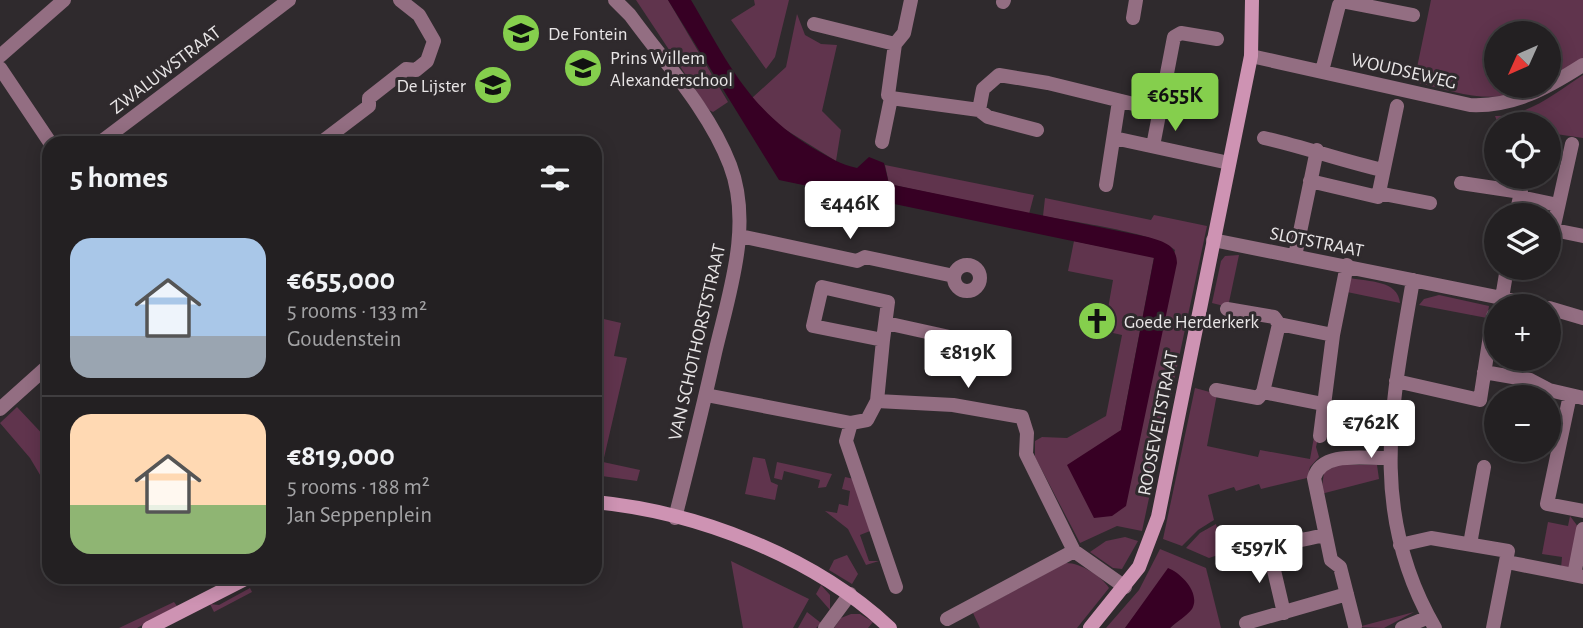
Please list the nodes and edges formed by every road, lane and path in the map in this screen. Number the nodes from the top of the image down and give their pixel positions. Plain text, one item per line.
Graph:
1 (64, 0) edge
2 (289, 0) edge
3 (400, 0) edge
4 (615, 0) edge
5 (911, 0) edge
6 (1136, 0) edge
7 (1252, 0) edge
8 (1346, 1) edge
9 (1413, 15) dead end
10 (1133, 18) dead end
11 (814, 24) dead end
12 (1217, 39) dead end
13 (895, 44) junction
14 (0, 56) edge
15 (1251, 56) junction
16 (1583, 65) edge
17 (0, 68) edge
18 (1322, 71) junction
19 (891, 98) junction
20 (1119, 102) junction
21 (1397, 106) dead end
22 (979, 110) junction
23 (1158, 110) junction
24 (1037, 130) dead end
25 (46, 136) edge
26 (110, 136) edge
27 (330, 136) edge
28 (1114, 138) junction
29 (1264, 138) dead end
30 (882, 142) dead end
31 (1572, 144) dead end
32 (1153, 146) junction
33 (1317, 150) junction
34 (1229, 163) junction
35 (1383, 170) junction
36 (1310, 181) junction
37 (1461, 183) dead end
38 (1106, 185) dead end
39 (1378, 193) junction
40 (1520, 197) junction
41 (1430, 203) dead end
42 (1519, 203) edge
43 (1548, 203) edge
44 (1558, 203) edge
45 (1561, 231) edge
46 (740, 236) junction
47 (1583, 236) edge
48 (1213, 240) junction
49 (1295, 256) junction
50 (1347, 265) junction
51 (954, 276) dead end
52 (1413, 280) junction
53 (1484, 294) edge
54 (1227, 309) dead end
55 (1561, 312) edge
56 (1583, 318) edge
57 (886, 323) junction
58 (1279, 324) junction
59 (1333, 335) junction
60 (883, 340) junction
61 (963, 340) dead end
62 (42, 371) edge
63 (1484, 372) joint
64 (1396, 381) junction
65 (1216, 390) dead end
66 (1263, 392) junction
67 (706, 395) junction
68 (1577, 396) edge
69 (877, 401) junction
70 (1323, 404) junction
71 (0, 409) edge
72 (851, 423) junction
73 (1320, 436) dead end
74 (1388, 458) junction
75 (1484, 467) dead end
76 (602, 503) edge
77 (1583, 511) edge
78 (675, 518) junction
79 (1583, 529) edge
80 (1325, 535) junction
81 (1469, 544) junction
82 (1401, 545) junction
83 (1269, 549) junction
84 (1074, 551) junction
85 (1224, 555) dead end
86 (1507, 562) junction
87 (1579, 576) edge
88 (235, 584) edge
89 (896, 587) dead end
90 (1125, 587) junction
91 (850, 594) junction
92 (1347, 594) junction
93 (1284, 613) junction
94 (947, 618) dead end
95 (1246, 623) dead end
96 (1432, 623) edge
97 (1355, 626) dead end
98 (149, 628) edge
99 (825, 628) edge
100 (890, 628) edge
101 (1090, 628) edge
102 (1402, 628) edge
103 (1493, 628) edge

1 - 14 street
2 - 26 street, ZWALUWSTRAAT
3 - 27 street
4 - 46 street, VAN SCHOTHORSTSTRAAT
5 - 13 street
6 - 10 street
7 - 15 street, ROOSEVELTSTRAAT
8 - 9 street
8 - 18 street
11 - 13 street
12 - 23 street
13 - 19 street
15 - 18 street, WOUDSEWEG
15 - 34 street, ROOSEVELTSTRAAT
16 - 18 street, WOUDSEWEG
17 - 25 street
19 - 22 street
19 - 30 street
20 - 22 street
20 - 23 street
20 - 28 street
21 - 35 street
22 - 24 street
23 - 32 street
28 - 32 street
28 - 38 street
29 - 33 street
31 - 44 street
32 - 34 street
33 - 35 street
33 - 36 street
34 - 48 street, ROOSEVELTSTRAAT
35 - 39 street
36 - 39 street
36 - 49 street
37 - 40 street
39 - 41 street
40 - 42 street
40 - 43 street
45 - 47 street
46 - 51 street
46 - 67 street, VAN SCHOTHORSTSTRAAT
48 - 49 street, SLOTSTRAAT
48 - 90 street, ROOSEVELTSTRAAT
49 - 50 street, SLOTSTRAAT
50 - 52 street, SLOTSTRAAT
50 - 59 street
52 - 53 street, SLOTSTRAAT
52 - 64 street
54 - 58 street
55 - 56 street
57 - 60 street
57 - 60 street
57 - 61 street
58 - 59 street
58 - 66 street
59 - 70 street
60 - 69 street
62 - 71 street
63 - 64 street
63 - 68 street
64 - 74 street
65 - 66 street
66 - 70 street
67 - 72 street
67 - 78 street, VAN SCHOTHORSTSTRAAT
68 - 77 street
69 - 72 street
69 - 84 street
70 - 73 street
72 - 89 street
74 - 80 street
74 - 82 street
75 - 81 street
76 - 78 street
78 - 91 street
79 - 87 street
80 - 83 street
80 - 92 street
81 - 82 street
81 - 86 street
82 - 96 street
83 - 85 street
83 - 93 street
84 - 90 street
84 - 94 street
86 - 87 street
86 - 103 street
88 - 98 street
90 - 101 street, ROOSEVELTSTRAAT
91 - 99 street
91 - 100 street
92 - 93 street
92 - 97 street
93 - 95 street
96 - 102 street

